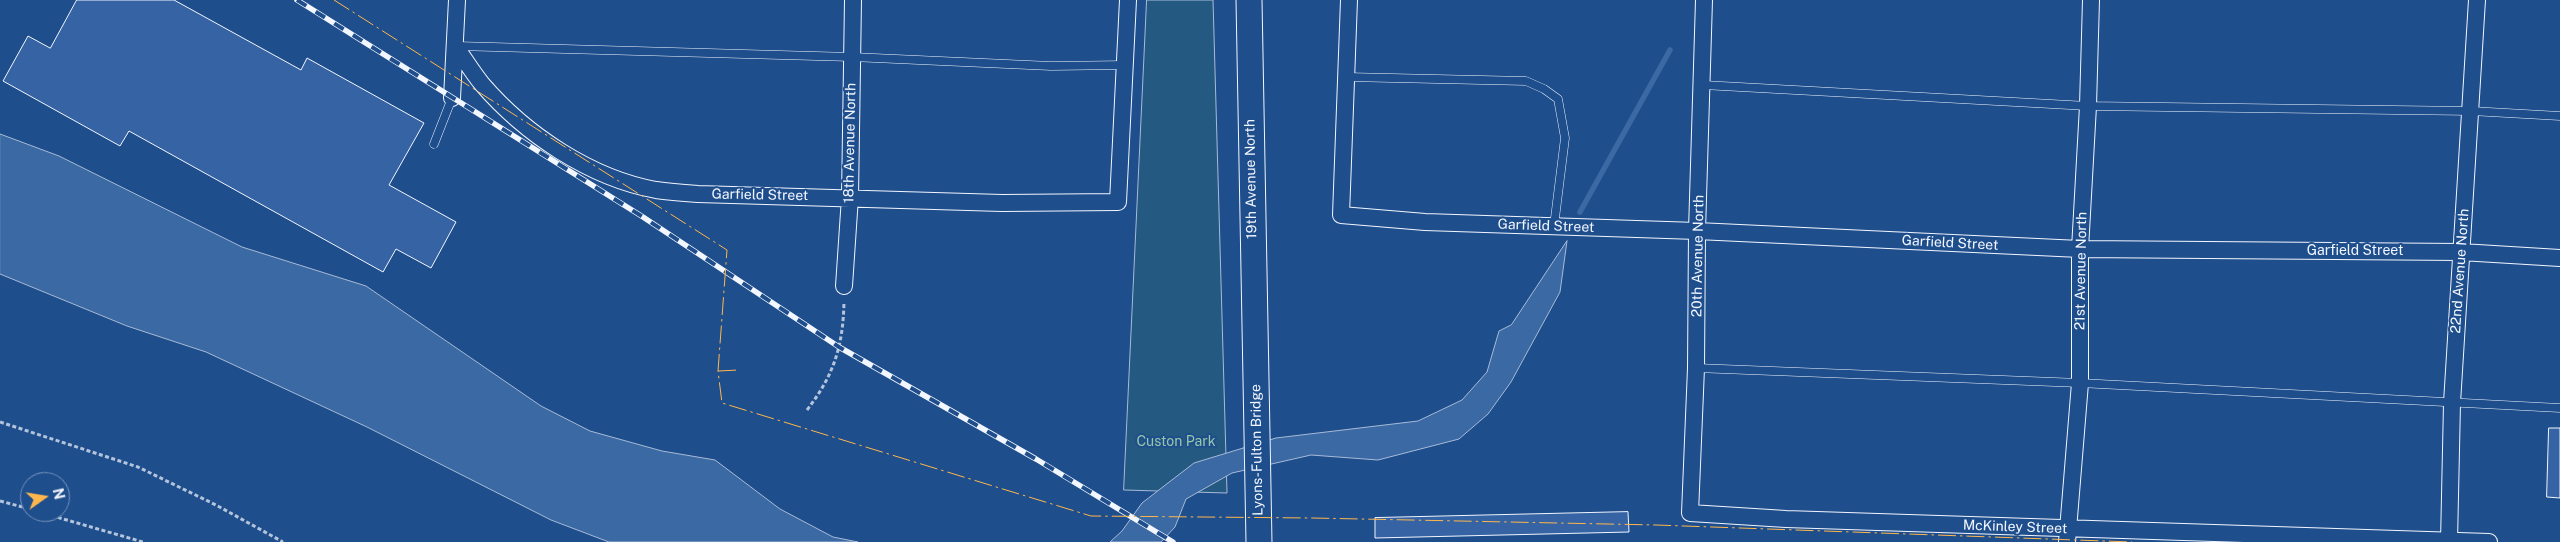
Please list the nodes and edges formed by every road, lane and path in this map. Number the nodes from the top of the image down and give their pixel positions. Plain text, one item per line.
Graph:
1 (458, 0) edge
2 (853, 0) edge
3 (1128, 0) edge
4 (1249, 0) edge
5 (1349, 0) edge
6 (1704, 0) edge
7 (2091, 0) edge
8 (2477, 0) edge
9 (455, 46) junction
10 (852, 57) junction
11 (1124, 65) junction
12 (1347, 77) junction
13 (1703, 85) junction
14 (452, 98) joint
15 (2088, 106) junction
16 (2471, 111) junction
17 (2560, 116) edge
18 (434, 144) dead end
19 (850, 198) junction
20 (1554, 226) junction
21 (1697, 231) junction
22 (2080, 249) junction
23 (2461, 252) junction
24 (2560, 258) edge
25 (844, 286) joint
26 (1255, 358) joint
27 (1696, 368) junction
28 (2080, 383) junction
29 (2452, 403) junction
30 (2560, 408) edge
31 (807, 410) dead end
32 (0, 422) edge
33 (0, 501) edge
34 (20, 506) edge
35 (1690, 513) joint
36 (70, 521) edge
37 (2068, 536) edge
38 (2449, 541) edge
39 (143, 542) edge
40 (283, 542) edge
41 (1259, 542) edge
42 (2489, 542) edge

1 - 9 street
2 - 10 street, 18th Avenue North
3 - 11 street
4 - 26 main road, 19th Avenue North
5 - 12 street
6 - 13 street, 20th Avenue North
7 - 15 street, 21st Avenue North
8 - 16 street, 22nd Avenue North
9 - 10 lane
9 - 14 street
9 - 19 street, Garfield Street
10 - 11 lane
10 - 19 street, 18th Avenue North
11 - 19 street, Garfield Street
12 - 20 lane
12 - 20 street, Garfield Street
13 - 15 lane
13 - 21 street, 20th Avenue North
14 - 18 lane
15 - 16 lane
15 - 22 street, 21st Avenue North
16 - 17 lane
16 - 23 street, 22nd Avenue North
19 - 25 street, 18th Avenue North
20 - 21 street, Garfield Street
21 - 22 street, Garfield Street
21 - 27 street, 20th Avenue North
22 - 23 street, Garfield Street
22 - 28 street, 21st Avenue North
23 - 24 street, Garfield Street
23 - 29 street, 22nd Avenue North
25 - 31 path
26 - 41 main road, Lyons-Fulton Bridge
27 - 28 lane
27 - 35 street, 20th Avenue North
28 - 29 lane
28 - 37 street, 21st Avenue North
29 - 30 lane
29 - 38 street, 22nd Avenue North
32 - 40 path
33 - 34 path
35 - 37 street, McKinley Street
36 - 39 path
37 - 38 street, McKinley Street
38 - 42 street, McKinley Street

